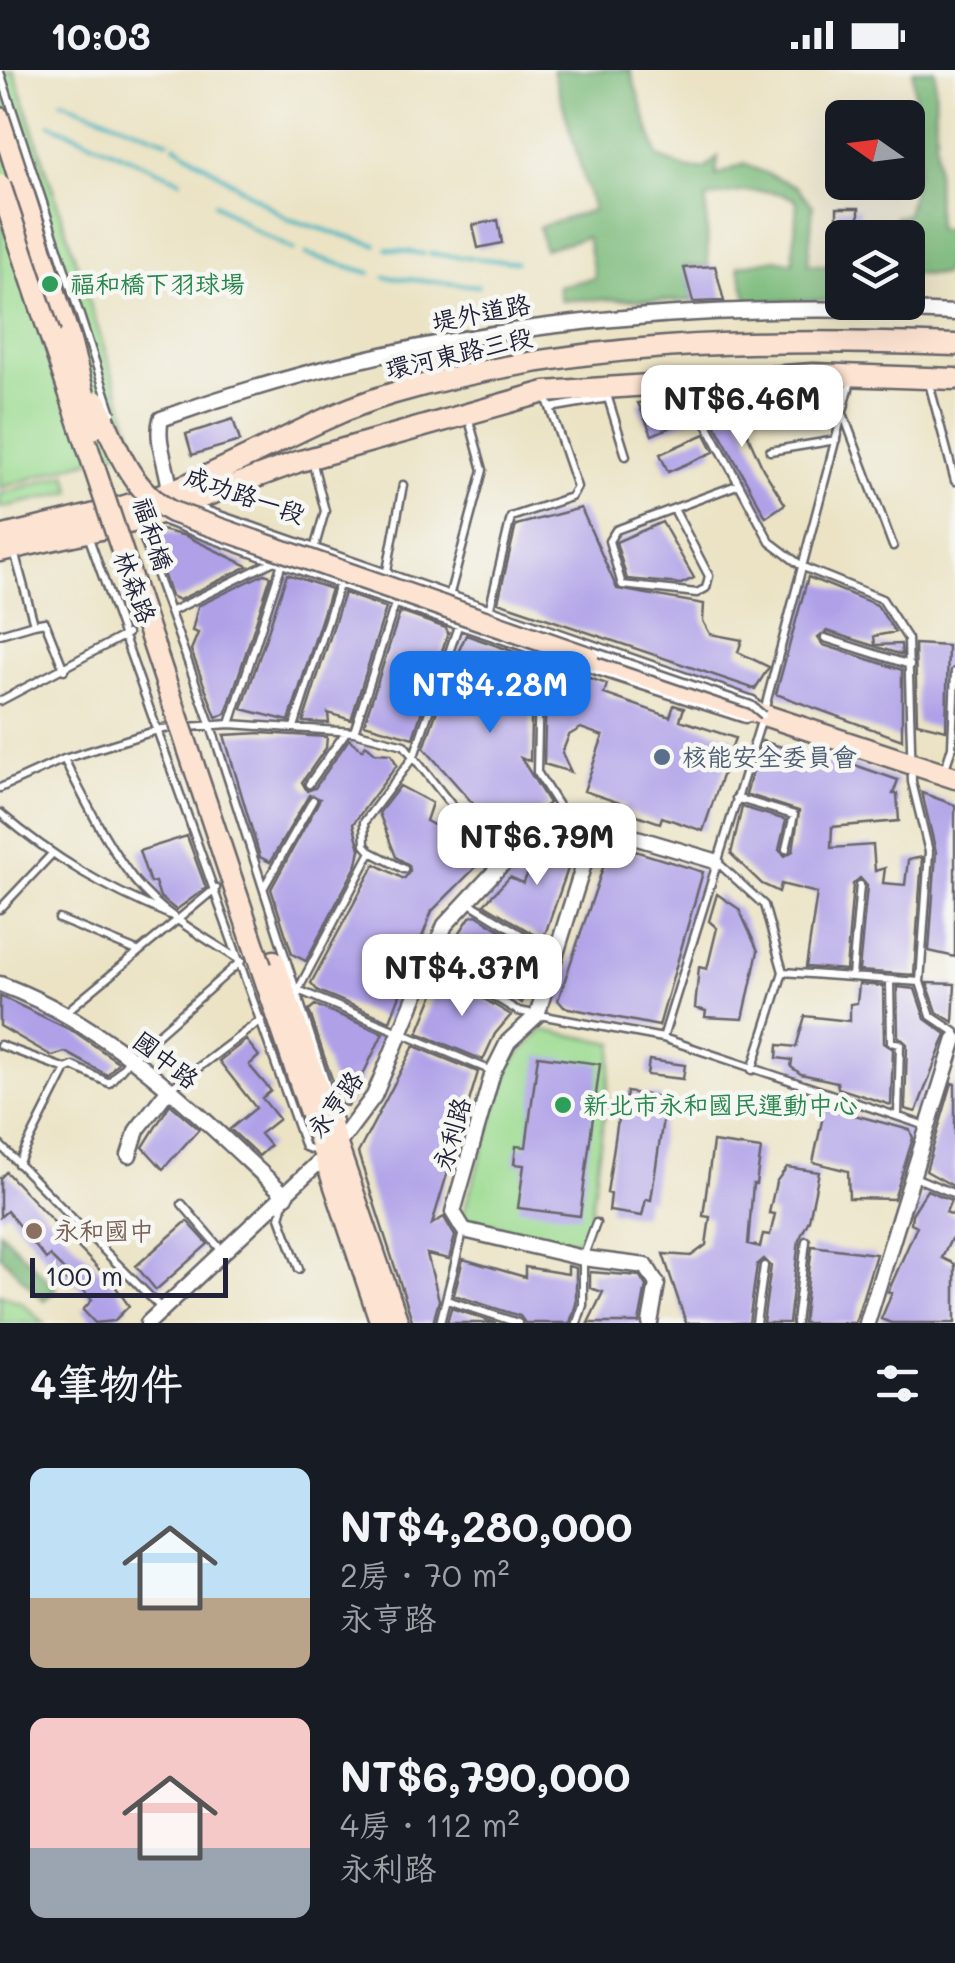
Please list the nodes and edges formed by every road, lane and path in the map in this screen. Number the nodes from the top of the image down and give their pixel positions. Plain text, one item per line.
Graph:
1 (0, 72) edge
2 (0, 118) edge
3 (0, 186) edge
4 (955, 314) edge
5 (68, 337) junction
6 (955, 345) edge
7 (853, 374) junction
8 (927, 376) junction
9 (955, 379) edge
10 (684, 380) junction
11 (548, 400) junction
12 (467, 413) junction
13 (843, 413) junction
14 (836, 440) junction
15 (770, 451) dead end
16 (626, 456) dead end
17 (312, 458) junction
18 (955, 481) edge
19 (403, 485) dead end
20 (736, 485) junction
21 (177, 497) junction
22 (674, 509) junction
23 (106, 511) junction
24 (144, 518) junction
25 (88, 532) junction
26 (282, 534) junction
27 (4, 546) edge
28 (315, 546) junction
29 (893, 546) dead end
30 (272, 562) junction
31 (281, 566) junction
32 (803, 568) junction
33 (387, 571) junction
34 (339, 585) junction
35 (450, 593) junction
36 (394, 604) junction
37 (490, 608) junction
38 (170, 612) junction
39 (34, 624) junction
40 (458, 626) junction
41 (0, 634) edge
42 (126, 634) junction
43 (825, 638) dead end
44 (547, 656) junction
45 (910, 665) junction
46 (64, 670) junction
47 (955, 672) edge
48 (0, 701) edge
49 (762, 716) junction
50 (230, 724) junction
51 (294, 727) junction
52 (160, 729) junction
53 (212, 729) junction
54 (350, 732) junction
55 (414, 756) junction
56 (64, 759) junction
57 (910, 765) junction
58 (949, 777) edge
59 (308, 784) dead end
60 (0, 788) edge
61 (736, 798) junction
62 (314, 800) dead end
63 (1, 815) edge
64 (566, 817) junction
65 (596, 825) junction
66 (786, 849) dead end
67 (371, 852) junction
68 (51, 855) junction
69 (715, 860) junction
70 (500, 866) junction
71 (404, 869) dead end
72 (860, 885) dead end
73 (216, 888) junction
74 (264, 888) junction
75 (467, 901) junction
76 (0, 909) edge
77 (176, 917) junction
78 (59, 919) dead end
79 (137, 951) junction
80 (557, 957) junction
81 (430, 958) junction
82 (259, 963) junction
83 (783, 972) junction
84 (852, 976) junction
85 (890, 980) junction
86 (920, 982) junction
87 (0, 984) edge
88 (298, 990) junction
89 (65, 1013) junction
90 (537, 1015) junction
91 (261, 1020) junction
92 (955, 1035) edge
93 (400, 1036) junction
94 (663, 1038) junction
95 (0, 1045) edge
96 (952, 1056) edge
97 (130, 1059) junction
98 (66, 1070) junction
99 (752, 1070) junction
100 (493, 1072) junction
101 (169, 1089) junction
102 (898, 1116) junction
103 (926, 1126) junction
104 (0, 1145) edge
105 (332, 1150) junction
106 (128, 1154) dead end
107 (18, 1164) junction
108 (911, 1176) junction
109 (955, 1194) edge
110 (286, 1196) junction
111 (182, 1204) dead end
112 (596, 1224) dead end
113 (464, 1230) junction
114 (806, 1241) dead end
115 (223, 1252) junction
116 (583, 1258) junction
117 (764, 1266) dead end
118 (299, 1269) dead end
119 (447, 1300) junction
120 (163, 1310) junction
121 (514, 1322) edge
122 (148, 1323) edge
123 (381, 1323) edge
124 (398, 1323) edge
125 (440, 1323) edge
126 (577, 1323) edge
127 (650, 1323) edge
128 (756, 1323) edge
129 (796, 1323) edge
130 (867, 1323) edge

1 - 49 lane, bridge
2 - 5 street, 福和橋
3 - 82 street, 福和橋, bridge
4 - 21 street, 堤外道路
5 - 49 street, bridge
5 - 82 street, 福和橋, bridge
6 - 21 street, 環河東路三段
7 - 8 street, 環河東路三段
7 - 10 street, 環河東路三段
7 - 13 lane
8 - 9 street, 環河東路三段
8 - 18 lane
10 - 11 street, 環河東路三段
10 - 20 lane
11 - 12 street, 環河東路三段
11 - 16 lane
11 - 37 lane
12 - 17 street, 環河東路三段
12 - 35 lane
13 - 14 lane
13 - 29 lane
14 - 15 lane
14 - 32 lane
17 - 21 street, 環河東路三段
17 - 28 lane
19 - 33 lane
20 - 22 lane
20 - 32 lane
21 - 23 street, 環河東路三段
21 - 24 street, 環河東路三段
21 - 26 lane, 成功路一段
22 - 22 lane
23 - 24 lane, 林森路
23 - 25 lane, 林森路
23 - 27 street, 環河東路三段
24 - 25 street, 環河東路三段
24 - 30 lane, 成功路一段
24 - 38 lane, 林森路
25 - 27 street, 環河東路三段
25 - 42 lane, 林森路
26 - 28 lane, 成功路一段
26 - 30 lane
27 - 39 lane
28 - 33 lane, 成功路一段
30 - 31 lane, 成功路一段
30 - 38 lane
31 - 34 lane, 成功路一段
31 - 50 lane
32 - 45 lane
32 - 49 lane
33 - 35 lane, 成功路一段
34 - 36 lane, 成功路一段
34 - 51 lane
35 - 37 lane, 成功路一段
36 - 40 lane, 成功路一段
36 - 54 lane
37 - 49 lane, 成功路一段
38 - 53 lane, 林森路
39 - 41 lane
39 - 46 lane
40 - 44 lane, 成功路一段
40 - 55 lane
42 - 46 lane
42 - 52 lane, 林森路
43 - 45 lane
44 - 49 lane, 成功路一段
44 - 64 lane
45 - 57 lane
46 - 48 lane
47 - 58 lane
49 - 57 street, 成功路一段
49 - 61 lane
50 - 51 lane
50 - 53 lane
51 - 54 lane
52 - 53 lane
52 - 56 lane
52 - 73 lane, 林森路
53 - 74 lane, 林森路
54 - 55 lane
54 - 59 lane
55 - 67 lane
55 - 70 lane
56 - 60 lane
56 - 77 lane
57 - 58 street, 成功路一段
57 - 86 lane
61 - 66 lane
61 - 69 lane
62 - 74 lane
63 - 68 lane
64 - 65 street
64 - 70 street, 永亨路
65 - 69 street
65 - 80 street, 永利路
67 - 71 lane
67 - 88 lane
68 - 76 lane
68 - 77 lane
69 - 83 lane
69 - 94 lane
70 - 75 street, 永亨路
72 - 84 lane
73 - 77 lane
73 - 82 lane, 林森路
74 - 88 lane, 林森路
75 - 80 lane
75 - 81 street, 永亨路
77 - 79 lane
77 - 82 lane
78 - 79 lane
79 - 89 lane
80 - 90 street, 永利路
81 - 90 lane
81 - 93 street, 永亨路
82 - 91 lane, 林森路
82 - 97 lane
82 - 105 street, 林森路
83 - 84 lane
83 - 99 lane
84 - 85 lane
85 - 86 lane
85 - 102 lane
86 - 92 lane
87 - 89 street, 國中路
88 - 93 lane
88 - 105 lane, 林森路
89 - 97 street, 國中路
90 - 94 lane
90 - 100 street, 永利路
91 - 101 lane
91 - 105 lane, 林森路
92 - 96 street
93 - 100 lane
93 - 105 street, 永亨路
94 - 99 lane
95 - 98 lane
96 - 103 street
97 - 98 lane
97 - 101 street, 國中路
98 - 107 lane
99 - 102 lane
100 - 113 street, 永利路
101 - 106 street
101 - 110 street, 國中路
102 - 103 lane
103 - 108 street
104 - 107 lane
105 - 110 street, 永亨路
105 - 123 street, 林森路
105 - 124 street, 林森路
107 - 120 lane
108 - 109 lane
108 - 130 street
110 - 115 street, 永亨路
110 - 118 lane
111 - 115 lane
112 - 116 lane
113 - 116 street
113 - 119 lane
114 - 129 lane
115 - 120 street, 永亨路
116 - 126 lane
116 - 127 street
117 - 128 lane
119 - 121 lane
119 - 125 lane
120 - 122 street, 永亨路

